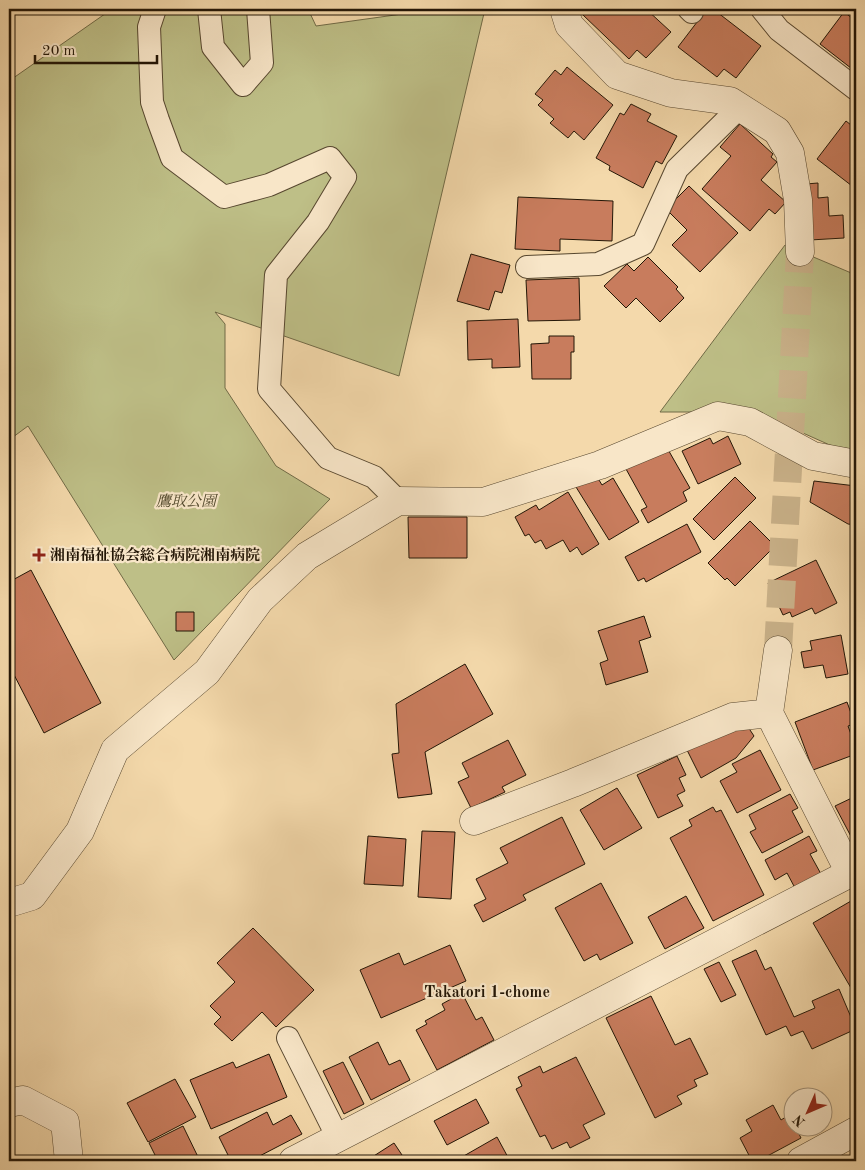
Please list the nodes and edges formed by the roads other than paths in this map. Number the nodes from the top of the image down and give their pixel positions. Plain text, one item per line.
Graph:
1 (155, 9) edge
2 (209, 9) edge
3 (258, 9) edge
4 (564, 9) edge
5 (762, 9) edge
6 (856, 89) edge
7 (740, 107) junction
8 (800, 252) tunnel mouth
9 (527, 267) dead end
10 (856, 464) edge
11 (398, 501) junction
12 (778, 650) tunnel mouth
13 (769, 714) junction
14 (474, 821) dead end
15 (853, 872) edge
16 (9, 903) edge
17 (288, 1038) dead end
18 (9, 1103) edge
19 (856, 1131) edge
20 (338, 1138) junction
21 (69, 1161) edge
22 (292, 1161) edge
23 (801, 1161) edge

1 - 11 lane
2 - 3 lane
4 - 7 street
5 - 6 lane
7 - 8 street
7 - 9 lane
10 - 11 street
11 - 16 street
12 - 13 street
13 - 14 street
13 - 15 street
15 - 20 street
17 - 20 lane
18 - 21 street
19 - 23 street
20 - 22 street

